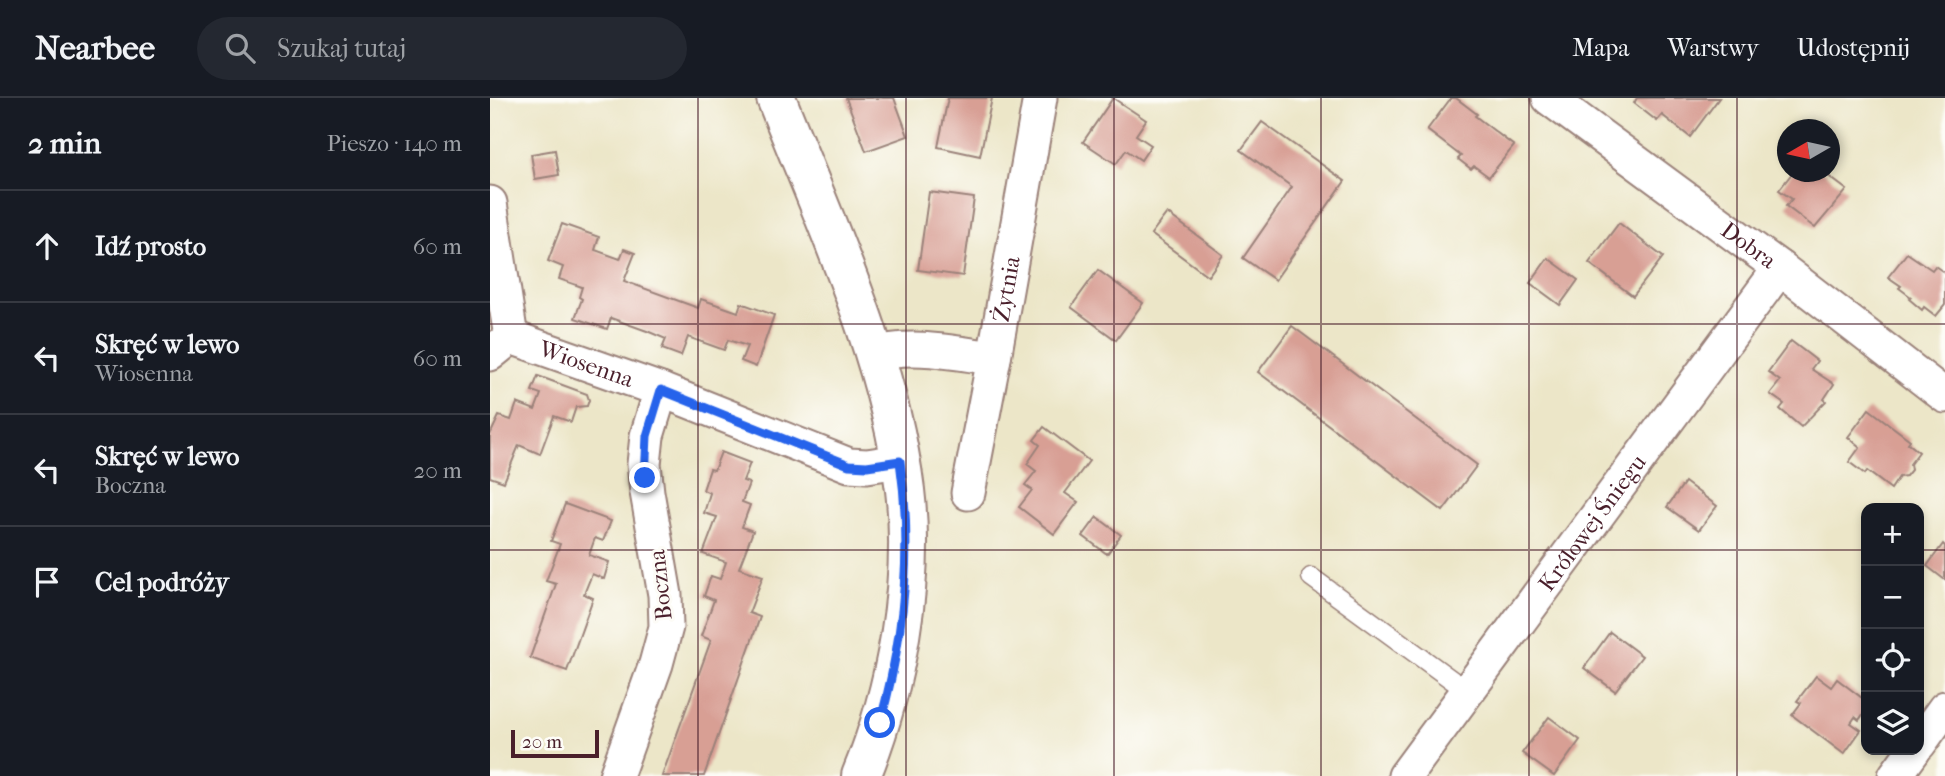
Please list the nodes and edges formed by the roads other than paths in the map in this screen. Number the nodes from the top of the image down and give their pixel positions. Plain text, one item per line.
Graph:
1 (776, 98) edge
2 (1040, 98) edge
3 (1549, 98) edge
4 (490, 203) edge
5 (1780, 268) junction
6 (500, 345) edge
7 (873, 354) junction
8 (994, 358) junction
9 (661, 390) junction
10 (1945, 396) edge
11 (900, 461) junction
12 (968, 493) dead end
13 (1311, 577) dead end
14 (1467, 691) junction
15 (1945, 708) edge
16 (1924, 737) edge
17 (1910, 755) edge
18 (616, 776) edge
19 (861, 776) edge
20 (1405, 776) edge
21 (1895, 776) edge

1 - 7 street
2 - 8 street, Żytnia
3 - 5 street, Dobra
4 - 6 street
5 - 10 street, Dobra
5 - 14 street, Królowej Śniegu
6 - 9 street, Wiosenna
7 - 8 street
7 - 11 street
8 - 12 street, Żytnia
9 - 11 street, Wiosenna
9 - 18 street, Boczna
11 - 19 street
13 - 14 lane
14 - 20 street, Królowej Śniegu
15 - 16 street
17 - 21 street

